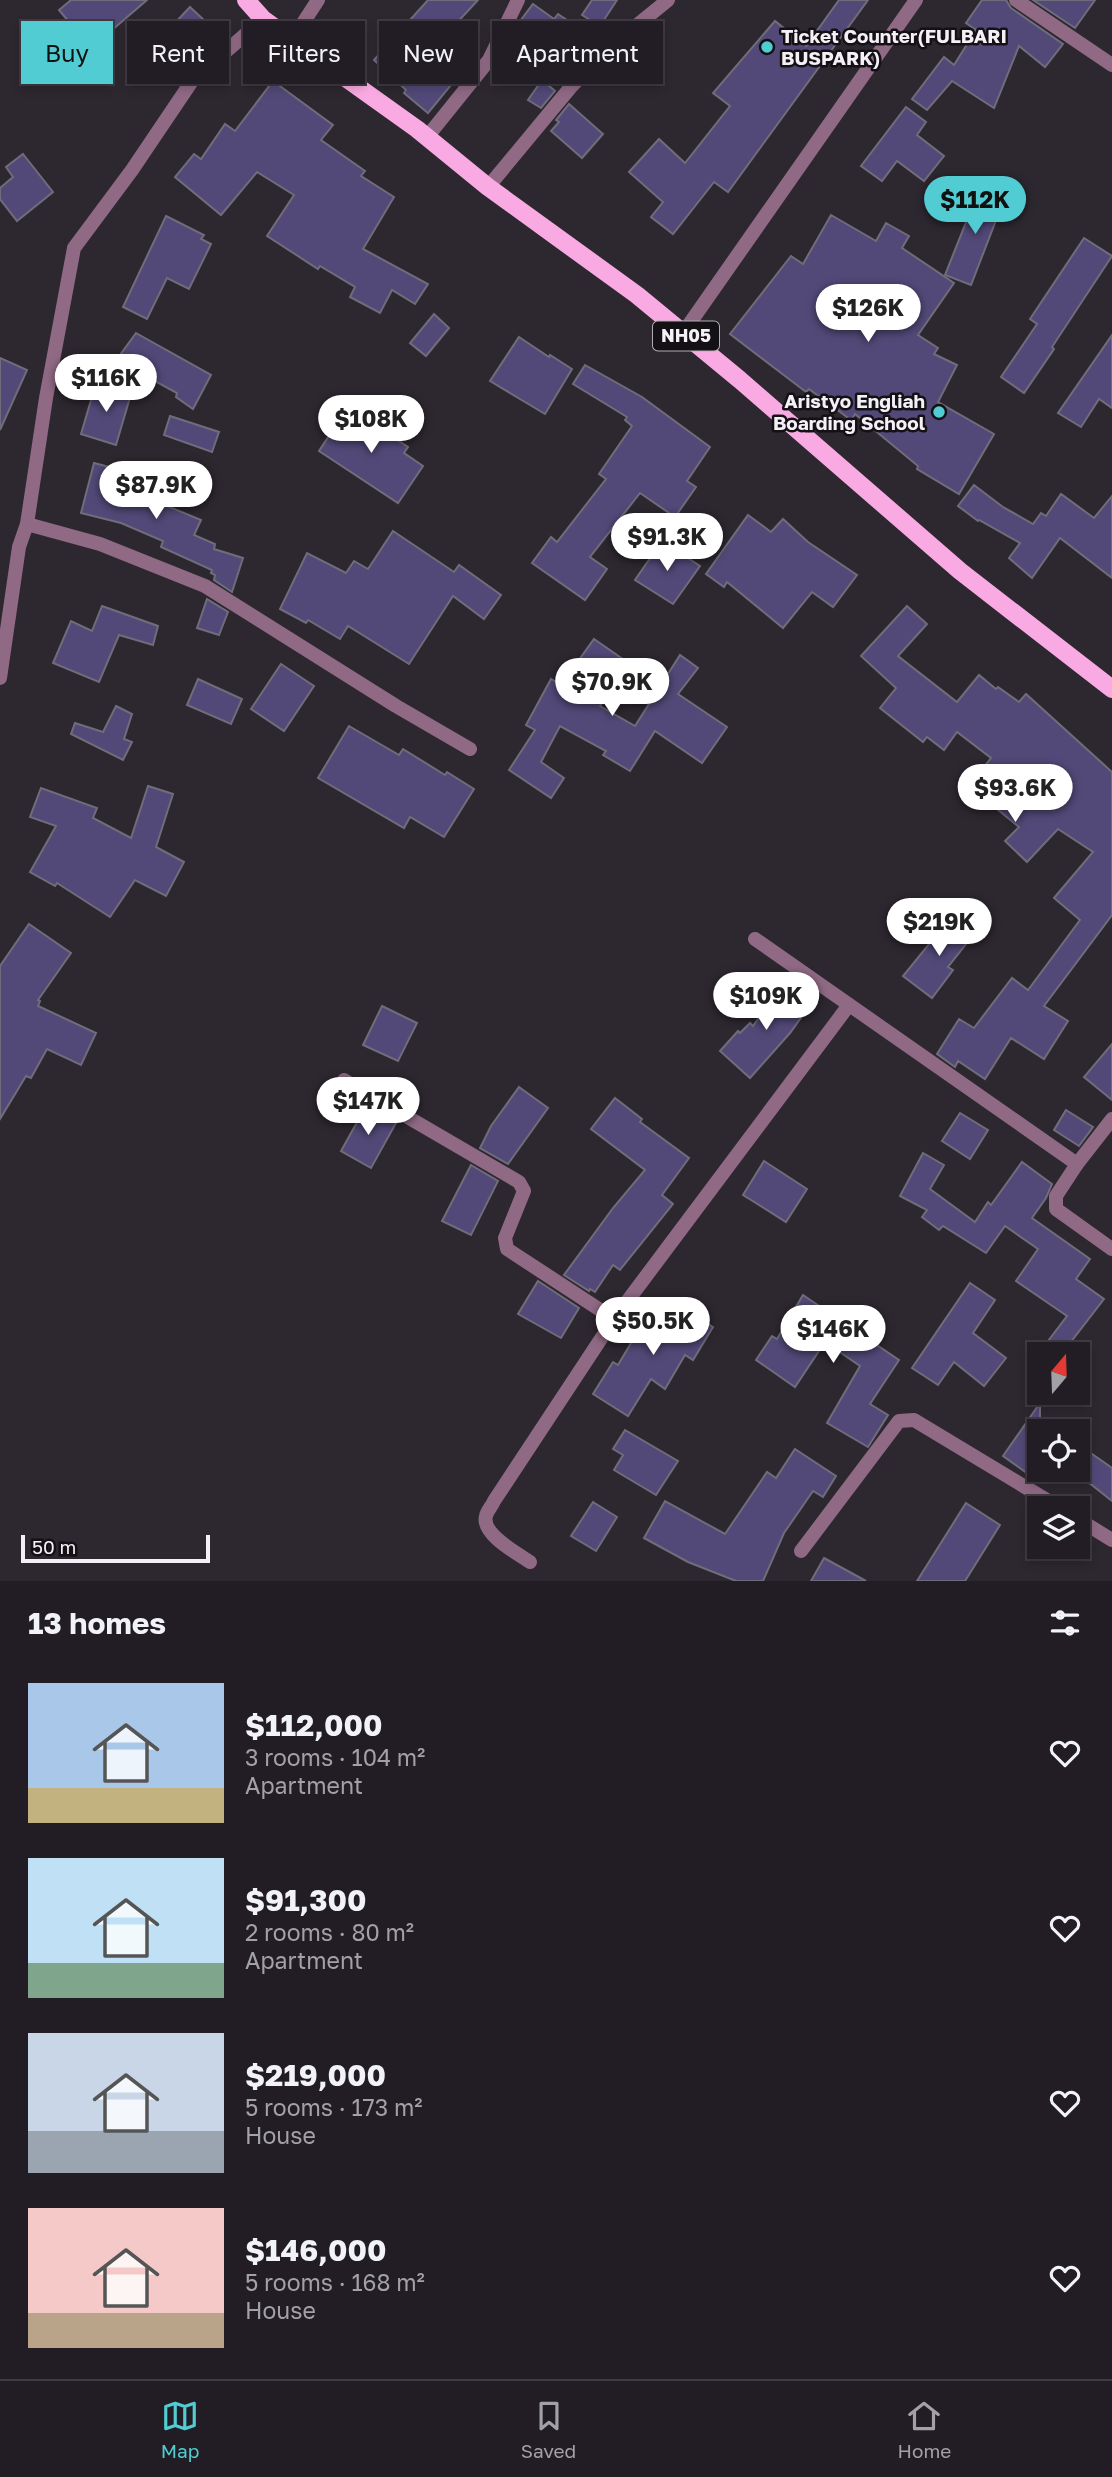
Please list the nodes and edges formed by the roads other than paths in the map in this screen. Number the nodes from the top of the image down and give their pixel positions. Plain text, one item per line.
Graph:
1 (246, 0) edge
2 (318, 0) edge
3 (518, 0) edge
4 (668, 0) edge
5 (916, 0) edge
6 (1016, 0) edge
7 (263, 19) junction
8 (266, 21) edge
9 (304, 21) edge
10 (1112, 65) edge
11 (353, 84) edge
12 (427, 137) junction
13 (488, 187) junction
14 (683, 333) junction
15 (27, 524) junction
16 (0, 678) edge
17 (1112, 689) edge
18 (470, 749) dead end
19 (755, 939) dead end
20 (849, 1005) junction
21 (344, 1080) dead end
22 (1112, 1119) edge
23 (1077, 1164) junction
24 (1112, 1249) edge
25 (614, 1320) junction
26 (1040, 1496) edge
27 (1090, 1526) edge
28 (1112, 1540) edge
29 (801, 1551) dead end
30 (530, 1562) dead end

1 - 7 main road, NH05
2 - 9 street
3 - 12 street
4 - 13 street
5 - 14 street
6 - 10 street
7 - 8 main road, NH05
7 - 15 street
11 - 12 main road, NH05
12 - 13 main road, NH05
13 - 14 main road, NH05
14 - 17 main road, NH05
15 - 16 street
15 - 18 street
19 - 20 street
20 - 23 street
20 - 25 street
21 - 25 street
22 - 23 street
23 - 24 street
25 - 30 street
26 - 29 street
27 - 28 street

